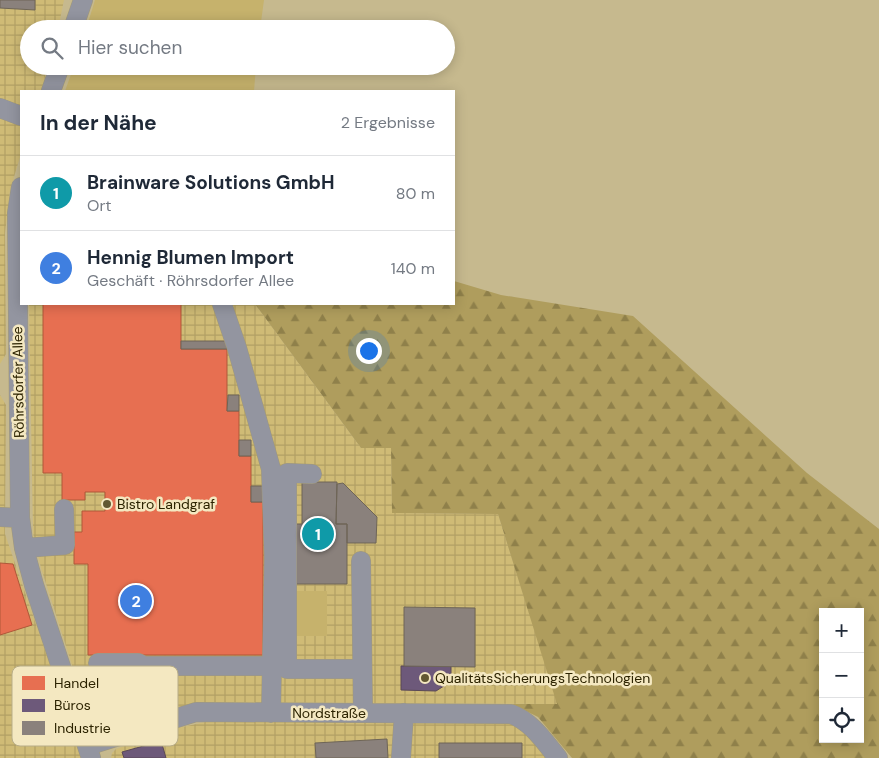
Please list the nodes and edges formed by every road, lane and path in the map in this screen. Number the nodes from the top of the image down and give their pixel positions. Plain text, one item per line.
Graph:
1 (83, 0) edge
2 (76, 20) edge
3 (57, 75) edge
4 (51, 90) edge
5 (0, 108) edge
6 (20, 116) edge
7 (20, 194) edge
8 (19, 259) edge
9 (222, 305) edge
10 (8, 378) edge
11 (312, 474) dead end
12 (64, 509) dead end
13 (0, 517) edge
14 (20, 518) junction
15 (24, 548) junction
16 (361, 561) dead end
17 (98, 663) dead end
18 (62, 666) edge
19 (144, 666) joint
20 (272, 666) junction
21 (362, 668) junction
22 (271, 713) junction
23 (362, 713) junction
24 (404, 713) junction
25 (178, 718) edge
26 (104, 746) edge
27 (89, 752) edge
28 (400, 758) edge
29 (558, 758) edge

1 - 2 street
3 - 4 street
5 - 6 street
7 - 8 street, Röhrsdorfer Allee
8 - 10 street, Röhrsdorfer Allee
9 - 20 street
10 - 14 street, Röhrsdorfer Allee
11 - 21 street
12 - 15 street
13 - 14 street
14 - 15 street, Röhrsdorfer Allee
15 - 18 street, Röhrsdorfer Allee
16 - 21 street
17 - 19 street
19 - 20 street
20 - 22 street
21 - 23 street
22 - 23 street, Nordstraße
22 - 25 street, Nordstraße
23 - 24 street, Nordstraße
24 - 28 street
24 - 29 street, Nordstraße
26 - 27 street, Nordstraße

